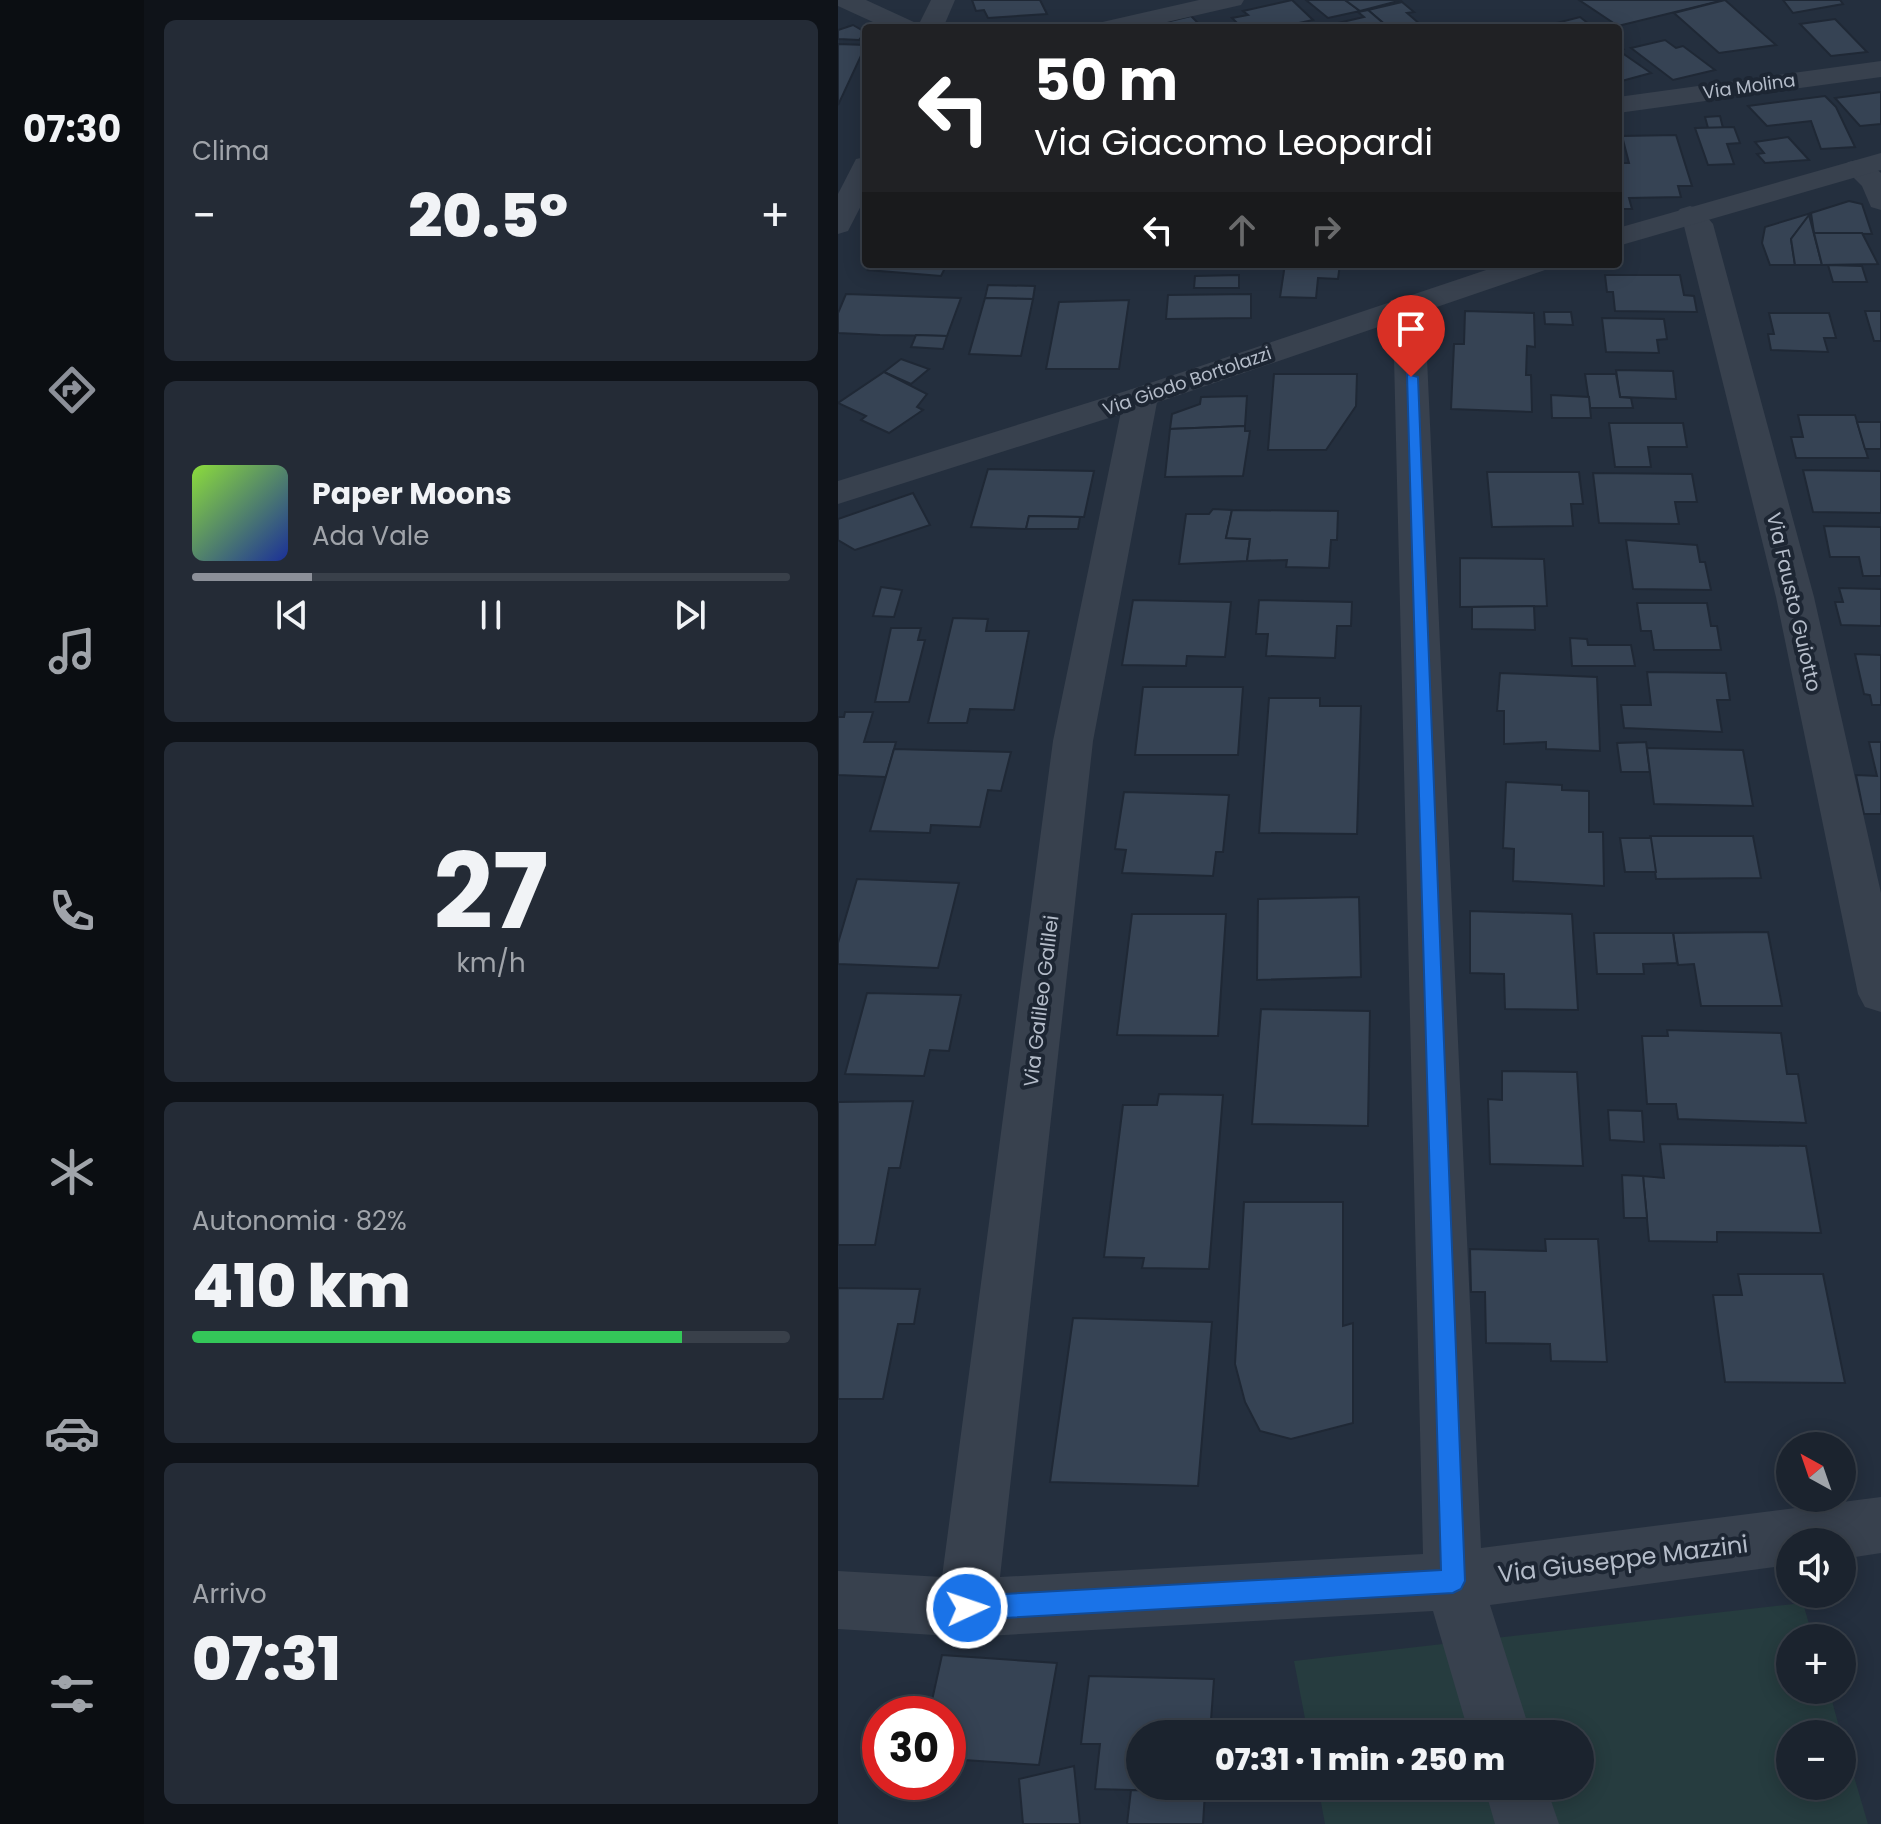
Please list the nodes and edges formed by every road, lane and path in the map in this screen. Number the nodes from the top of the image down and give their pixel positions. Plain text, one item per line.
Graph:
1 (846, 0) edge
2 (943, 0) edge
3 (1232, 0) edge
4 (898, 24) edge
5 (932, 24) edge
6 (1125, 24) edge
7 (1881, 69) edge
8 (1622, 104) edge
9 (1869, 164) edge
10 (862, 174) edge
11 (1881, 201) edge
12 (1690, 215) junction
13 (862, 225) edge
14 (838, 228) edge
15 (1622, 236) edge
16 (1522, 268) edge
17 (1402, 307) junction
18 (1141, 397) junction
19 (838, 493) edge
20 (1881, 994) edge
21 (1881, 1525) edge
22 (1453, 1581) junction
23 (838, 1600) edge
24 (967, 1608) junction
25 (1496, 1720) edge
26 (1519, 1800) edge
27 (1527, 1824) edge

1 - 4 street
2 - 5 street
3 - 6 street
7 - 8 street, Via Molina
9 - 11 street
9 - 12 street
10 - 14 street
12 - 15 street
12 - 20 street, Via Fausto Guiotto
13 - 14 street
16 - 17 street, Via Giodo Bortolazzi
17 - 18 street, Via Giodo Bortolazzi
17 - 22 street
18 - 19 street, Via Giodo Bortolazzi
18 - 24 street, Via Galileo Galilei
21 - 22 street, Via Giuseppe Mazzini
22 - 24 street, Via Giuseppe Mazzini
22 - 25 street
23 - 24 street, Via Giuseppe Mazzini
26 - 27 street

